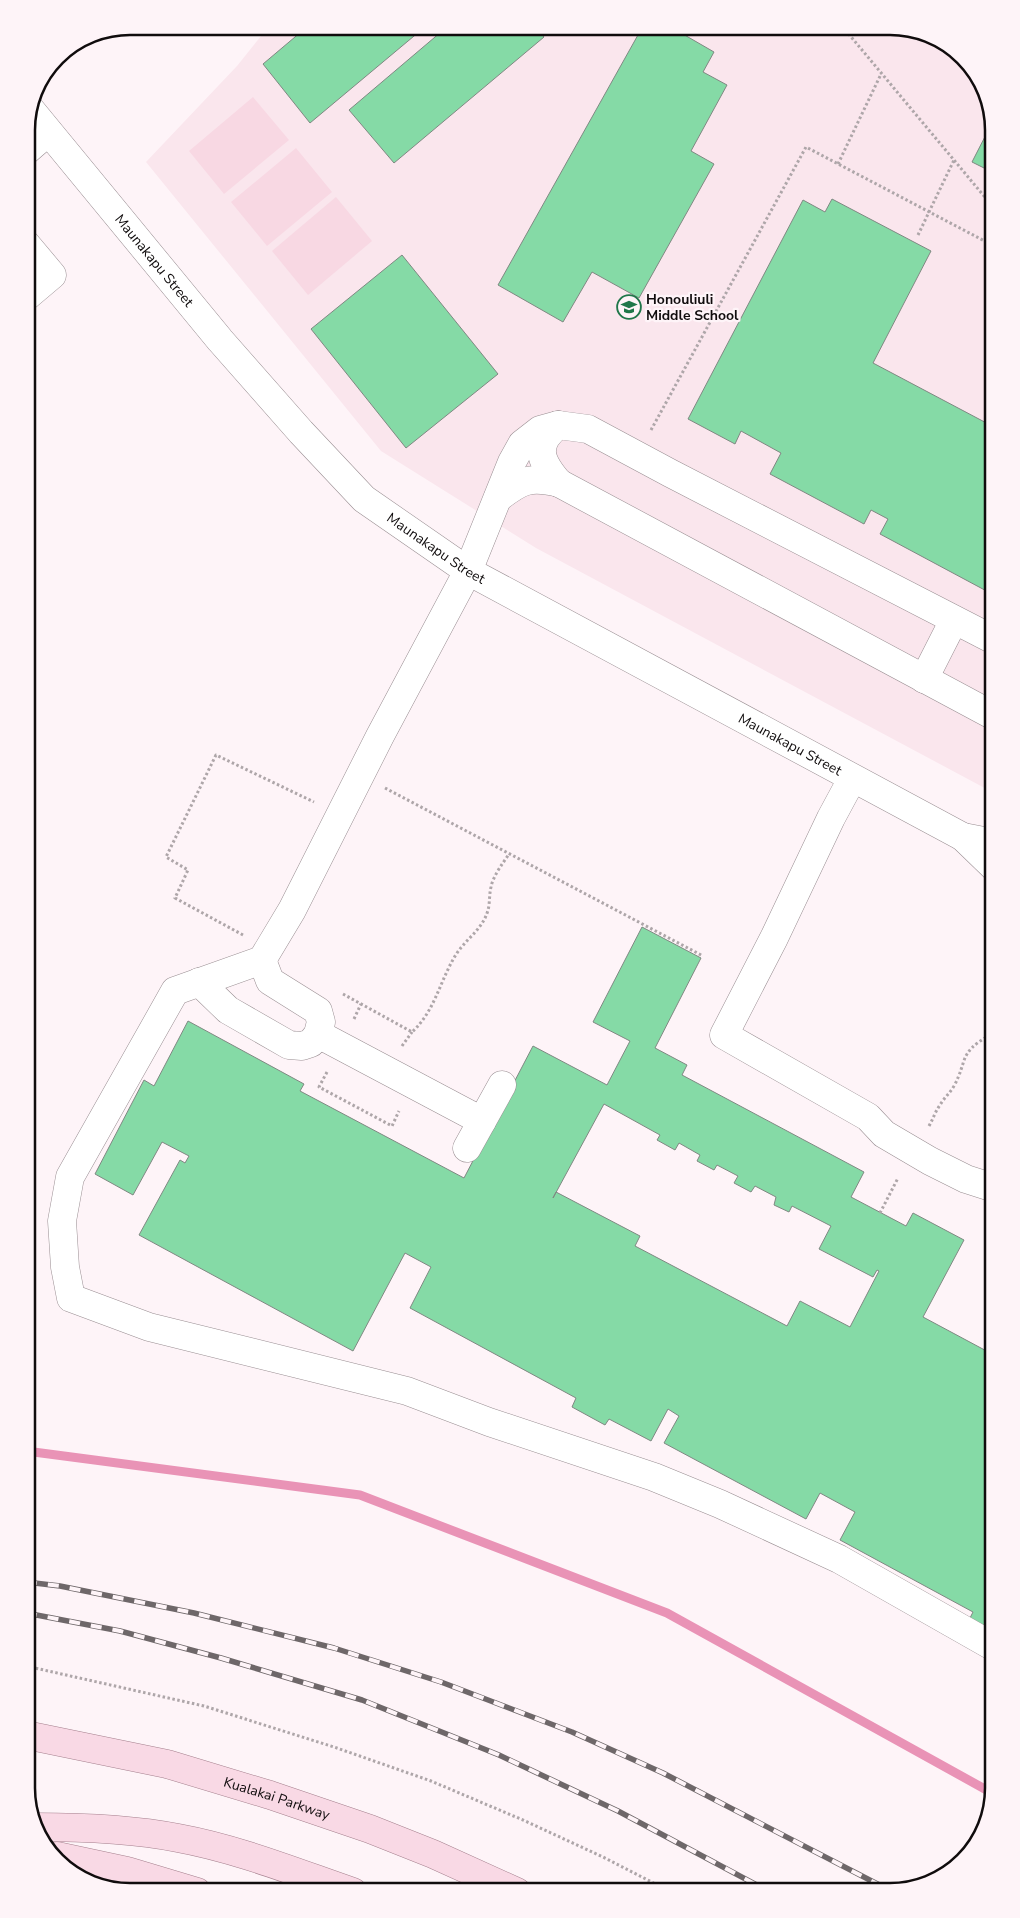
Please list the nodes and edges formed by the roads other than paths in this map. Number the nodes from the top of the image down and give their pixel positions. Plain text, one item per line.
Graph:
1 (36, 117) edge
2 (48, 132) junction
3 (35, 143) edge
4 (35, 255) edge
5 (35, 289) edge
6 (558, 425) junction
7 (559, 482) junction
8 (498, 498) junction
9 (468, 571) junction
10 (954, 620) junction
11 (985, 636) edge
12 (924, 679) junction
13 (985, 711) edge
14 (852, 779) junction
15 (963, 837) junction
16 (985, 841) edge
17 (985, 858) edge
18 (262, 960) junction
19 (199, 982) junction
20 (318, 1034) junction
21 (502, 1085) dead end
22 (482, 1121) junction
23 (468, 1148) dead end
24 (985, 1185) edge
25 (985, 1642) edge
26 (35, 1737) edge
27 (44, 1827) edge
28 (66, 1858) edge
29 (167, 1883) edge
30 (326, 1883) edge
31 (496, 1883) edge

1 - 2 street, Maunakapu Street
2 - 3 street
2 - 9 street, Maunakapu Street
4 - 5 street
6 - 7 street
6 - 8 street
6 - 10 street
7 - 8 street
7 - 12 street
8 - 9 street
9 - 14 street, Maunakapu Street
9 - 18 street
10 - 11 street
10 - 12 street
12 - 13 street
14 - 15 street, Maunakapu Street
14 - 24 street
15 - 16 street, Maunakapu Street
15 - 17 street, Maunakapu Street
18 - 19 street
18 - 20 street
19 - 20 street
19 - 25 street
20 - 22 street
21 - 22 street
22 - 23 street
26 - 31 main road, Kualakai Parkway
27 - 30 main road
28 - 29 main road

